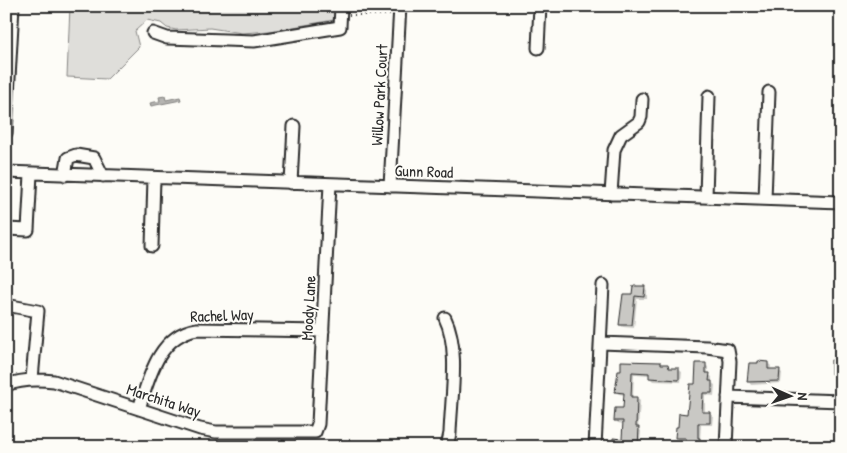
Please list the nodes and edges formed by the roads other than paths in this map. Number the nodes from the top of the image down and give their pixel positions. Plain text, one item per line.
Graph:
1 (13, 6) edge
2 (540, 6) edge
3 (341, 10) edge
4 (400, 11) edge
5 (153, 33) dead end
6 (538, 48) dead end
7 (769, 92) dead end
8 (709, 96) dead end
9 (642, 99) dead end
10 (294, 126) dead end
11 (6, 133) edge
12 (6, 172) edge
13 (31, 174) junction
14 (65, 175) junction
15 (103, 176) junction
16 (154, 178) junction
17 (291, 183) junction
18 (330, 184) junction
19 (390, 186) junction
20 (611, 194) junction
21 (706, 197) junction
22 (765, 199) junction
23 (841, 202) edge
24 (6, 229) edge
25 (152, 246) dead end
26 (603, 285) dead end
27 (6, 305) edge
28 (445, 318) dead end
29 (323, 331) junction
30 (600, 343) junction
31 (32, 379) junction
32 (6, 385) edge
33 (728, 397) junction
34 (841, 401) edge
35 (139, 409) junction
36 (315, 432) joint
37 (448, 447) edge
38 (595, 447) edge
39 (726, 447) edge

1 - 11 street
2 - 6 street
3 - 5 street
4 - 19 street, Willow Park Court
7 - 22 street
8 - 21 street
9 - 20 street
10 - 17 street
12 - 13 street, Gunn Road
13 - 14 street, Gunn Road
13 - 24 street
14 - 15 street, Gunn Road
14 - 15 street
15 - 16 street, Gunn Road
16 - 17 street, Gunn Road
16 - 25 street
17 - 18 street, Gunn Road
18 - 19 street, Gunn Road
18 - 29 street, Moody Lane
19 - 20 street, Gunn Road
20 - 21 street, Gunn Road
21 - 22 street, Gunn Road
22 - 23 street, Gunn Road
26 - 30 street
27 - 31 street
28 - 37 street
29 - 35 street, Rachel Way
29 - 36 street, Moody Lane
30 - 33 street
30 - 38 street
31 - 32 street, Marchita Way
31 - 35 street, Marchita Way
33 - 34 street
33 - 39 street
35 - 36 street, Marchita Way

